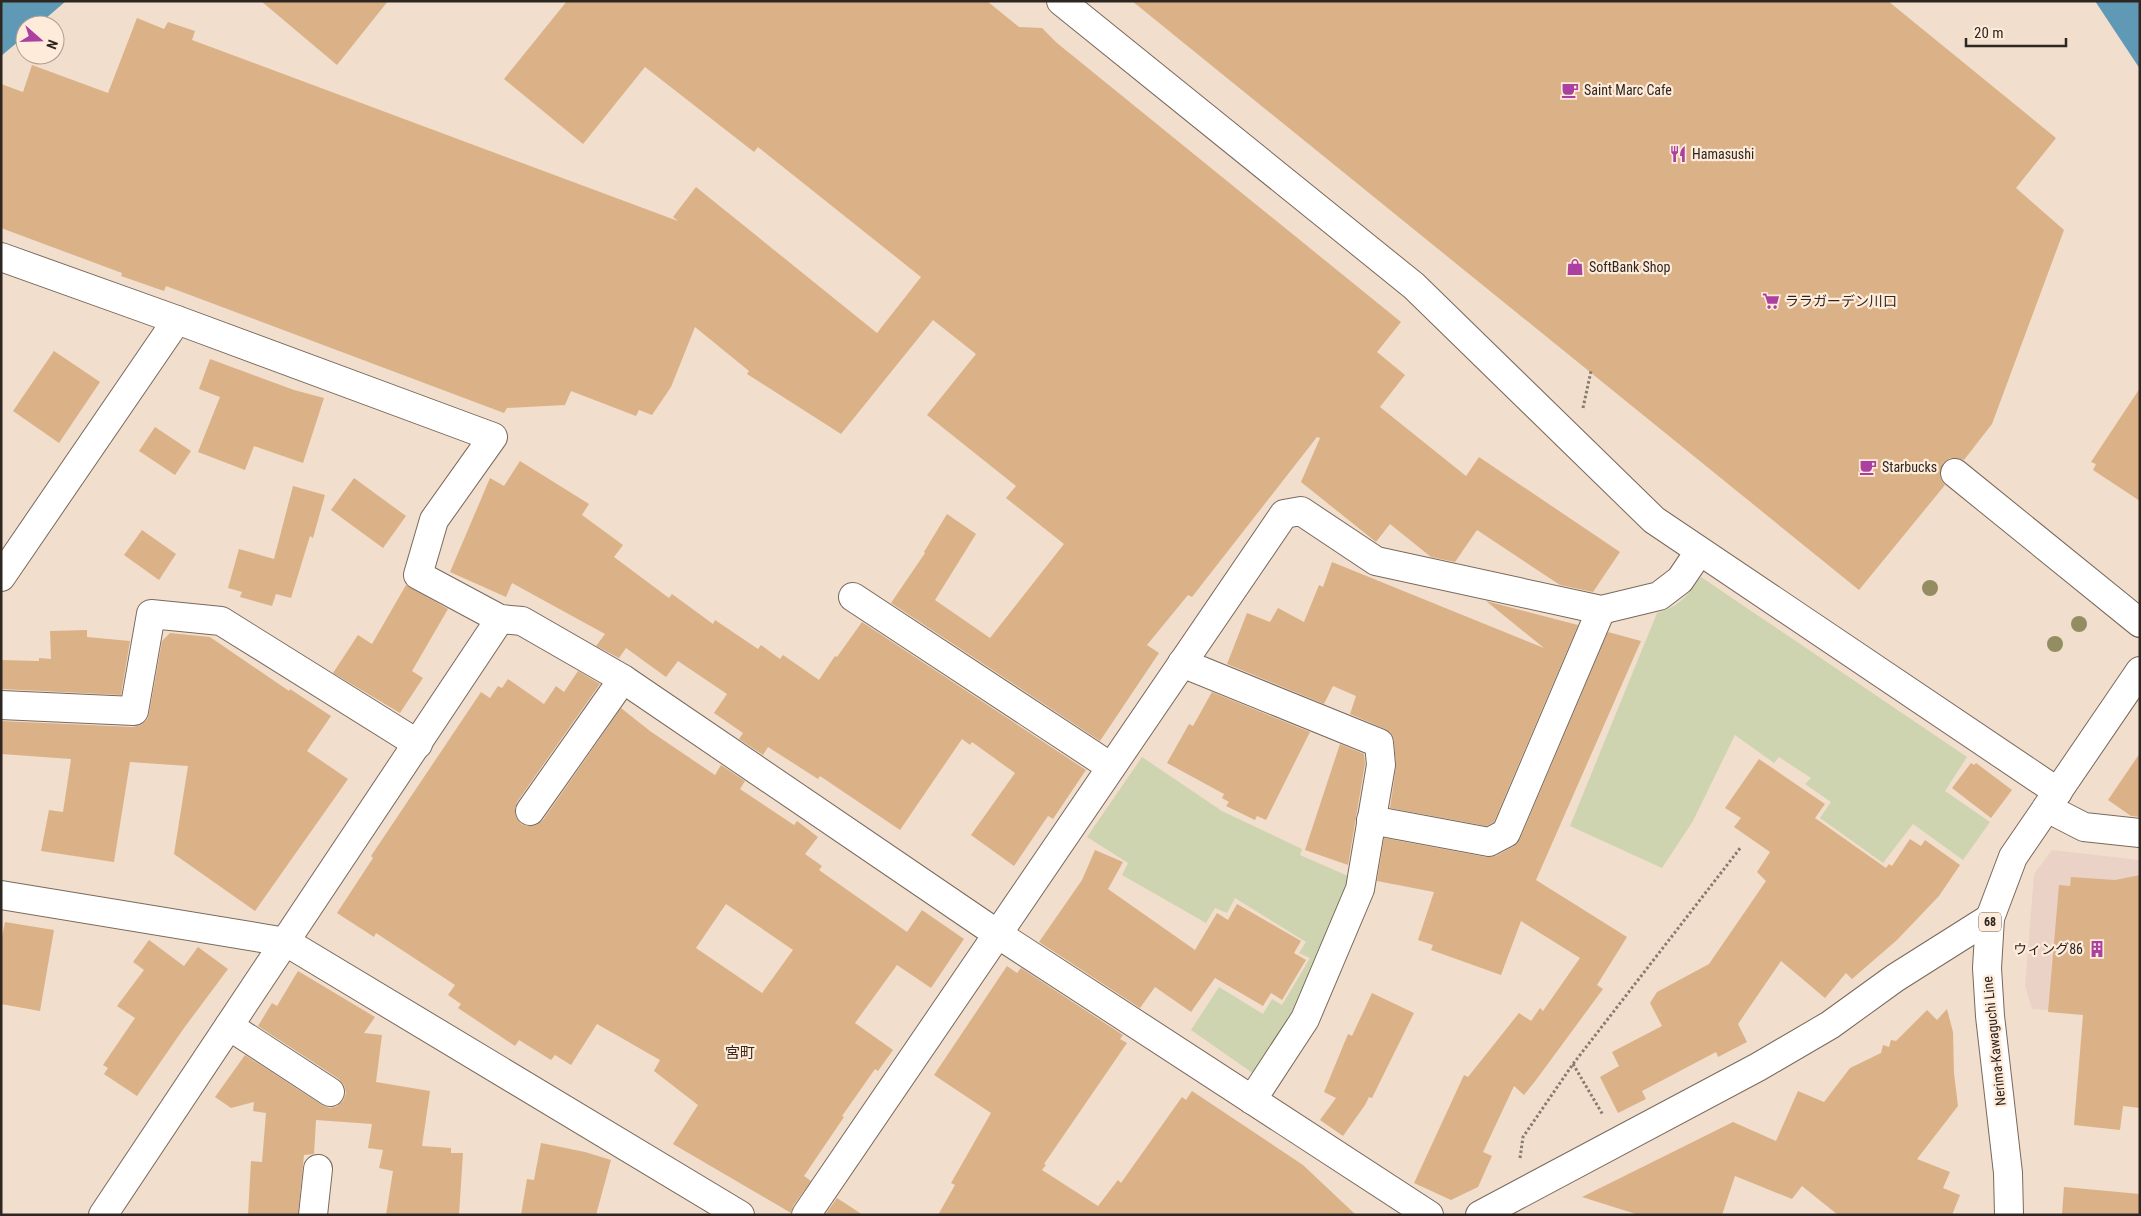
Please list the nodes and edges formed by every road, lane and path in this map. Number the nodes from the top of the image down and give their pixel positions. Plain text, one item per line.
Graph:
1 (1060, 1) edge
2 (1, 257) edge
3 (177, 320) junction
4 (1591, 371) dead end
5 (1583, 409) dead end
6 (1955, 473) dead end
7 (1699, 552) junction
8 (1, 577) edge
9 (853, 597) dead end
10 (1601, 610) junction
11 (500, 619) junction
12 (2140, 623) edge
13 (1182, 663) junction
14 (2140, 671) edge
15 (623, 680) junction
16 (1, 705) edge
17 (418, 744) junction
18 (1111, 767) junction
19 (2052, 800) junction
20 (530, 811) dead end
21 (1371, 820) junction
22 (2140, 833) edge
23 (1741, 847) dead end
24 (1, 895) edge
25 (1990, 918) junction
26 (996, 933) junction
27 (286, 942) junction
28 (229, 1026) junction
29 (1573, 1064) junction
30 (330, 1092) dead end
31 (1252, 1100) junction
32 (1619, 1141) junction
33 (318, 1169) dead end
34 (1497, 1208) edge
35 (103, 1215) edge
36 (313, 1215) edge
37 (740, 1215) edge
38 (806, 1215) edge
39 (1429, 1215) edge
40 (2010, 1215) edge

1 - 7 street
2 - 3 street
3 - 8 street
3 - 11 street
4 - 5 path
6 - 12 street
7 - 10 street
7 - 19 street
9 - 18 street
10 - 13 street
10 - 21 street
11 - 15 street
11 - 17 street
13 - 18 street
13 - 21 street
14 - 19 street, Nerima-Kawaguchi Line / 68
15 - 20 street
15 - 26 street
16 - 17 street
17 - 27 street
18 - 26 street
19 - 22 street
19 - 25 street, Nerima-Kawaguchi Line / 68
21 - 31 street
23 - 29 path
24 - 27 street
25 - 32 street
25 - 40 street, Nerima-Kawaguchi Line / 68
26 - 31 street
26 - 38 street
27 - 28 street
27 - 37 street
28 - 30 street
28 - 35 street
29 - 32 path
29 - 34 path
31 - 39 street
32 - 34 street
33 - 36 street

